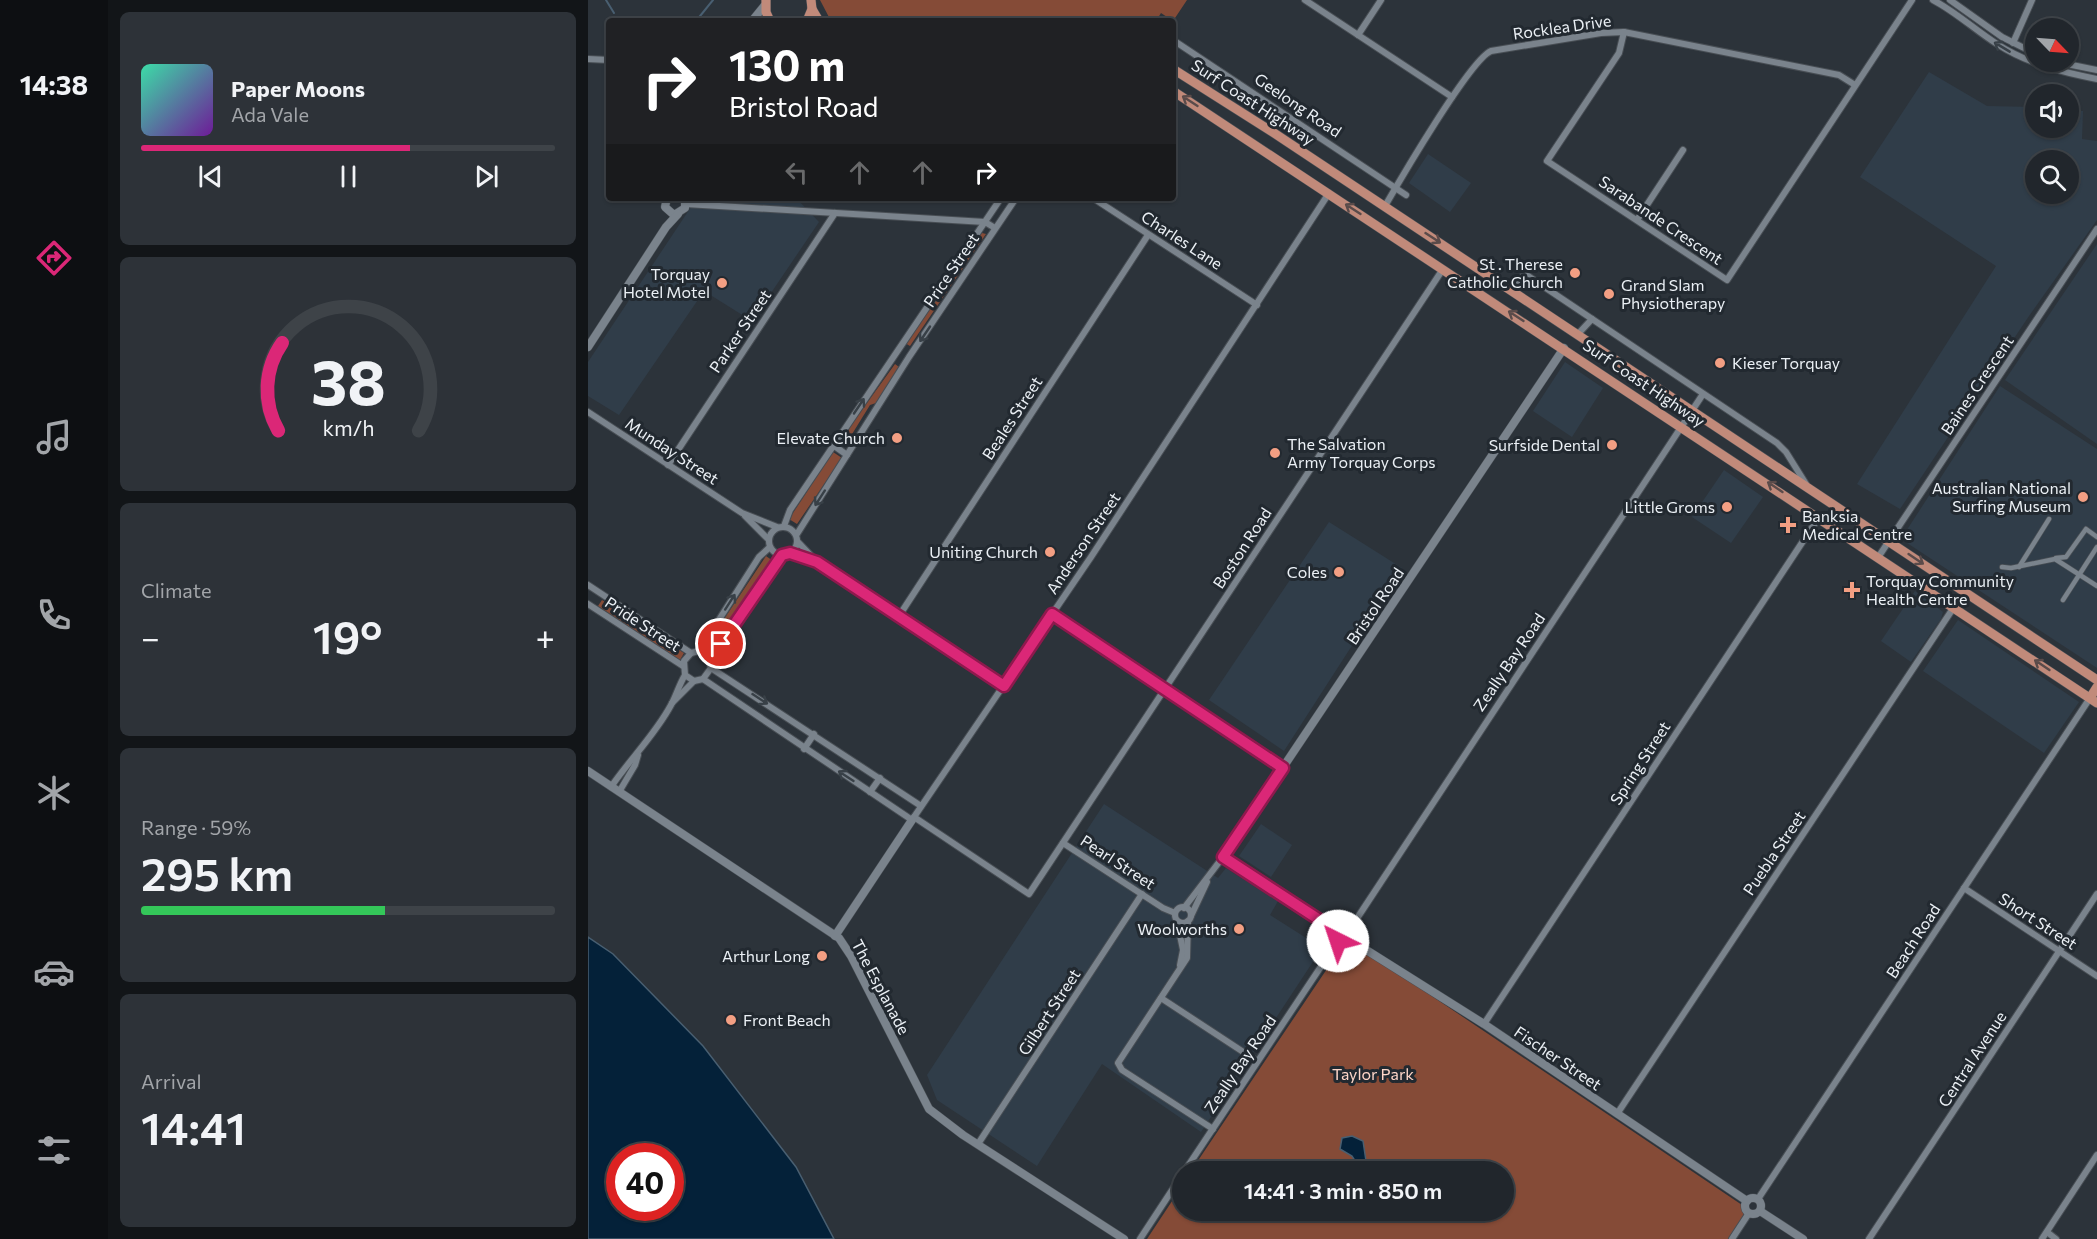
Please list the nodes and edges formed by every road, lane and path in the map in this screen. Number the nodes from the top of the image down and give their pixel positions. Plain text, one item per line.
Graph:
1 (1305, 0) edge
2 (1381, 0) edge
3 (1912, 0) edge
4 (1933, 0) edge
5 (1950, 0) edge
6 (2032, 0) edge
7 (766, 2) edge
8 (811, 4) edge
9 (754, 18) edge
10 (769, 18) edge
11 (818, 18) edge
12 (1624, 32) junction
13 (1358, 35) junction
14 (1176, 42) edge
15 (2013, 43) junction
16 (2025, 49) edge
17 (588, 59) edge
18 (606, 60) edge
19 (2079, 66) edge
20 (2097, 70) edge
21 (1176, 71) edge
22 (2097, 79) edge
23 (1855, 85) junction
24 (1176, 93) edge
25 (1452, 98) junction
26 (1683, 150) dead end
27 (1340, 177) junction
28 (1395, 188) junction
29 (1329, 193) junction
30 (1406, 195) dead end
31 (666, 201) edge
32 (685, 201) edge
33 (999, 201) edge
34 (1014, 201) edge
35 (1097, 201) edge
36 (1385, 206) junction
37 (665, 207) junction
38 (835, 213) junction
39 (678, 214) junction
40 (1637, 220) junction
41 (985, 222) junction
42 (1376, 224) junction
43 (666, 227) junction
44 (995, 228) junction
45 (2097, 229) edge
46 (1148, 235) junction
47 (1444, 268) junction
48 (1513, 291) junction
49 (1257, 305) junction
50 (1592, 319) junction
51 (1578, 334) junction
52 (588, 347) edge
53 (1564, 348) junction
54 (897, 349) junction
55 (909, 357) junction
56 (1703, 394) junction
57 (1692, 410) junction
58 (588, 412) edge
59 (1682, 426) junction
60 (833, 446) junction
61 (847, 455) junction
62 (668, 465) junction
63 (1810, 489) junction
64 (742, 513) junction
65 (1819, 517) junction
66 (2049, 519) dead end
67 (781, 527) junction
68 (2097, 537) edge
69 (797, 538) junction
70 (1889, 542) junction
71 (770, 543) junction
72 (2097, 547) edge
73 (790, 553) junction
74 (782, 555) junction
75 (1879, 556) junction
76 (2055, 559) junction
77 (817, 562) junction
78 (2002, 567) dead end
79 (2019, 567) junction
80 (2079, 575) junction
81 (588, 585) edge
82 (2097, 586) edge
83 (599, 592) junction
84 (2063, 600) dead end
85 (589, 605) edge
86 (1954, 606) junction
87 (1052, 614) junction
88 (899, 616) junction
89 (699, 651) junction
90 (691, 653) junction
91 (710, 664) junction
92 (682, 666) junction
93 (685, 675) junction
94 (703, 679) junction
95 (2097, 680) edge
96 (694, 681) junction
97 (1004, 686) junction
98 (2097, 687) edge
99 (1165, 689) junction
100 (2093, 700) edge
101 (672, 703) junction
102 (814, 734) junction
103 (804, 749) junction
104 (638, 754) junction
105 (1283, 768) junction
106 (588, 771) edge
107 (880, 778) junction
108 (611, 787) junction
109 (619, 792) junction
110 (870, 792) junction
111 (921, 806) junction
112 (913, 819) junction
113 (1063, 843) junction
114 (1223, 857) junction
115 (1208, 878) junction
116 (1964, 888) junction
117 (1142, 894) junction
118 (2097, 894) edge
119 (1185, 908) junction
120 (1175, 913) junction
121 (1189, 919) junction
122 (1178, 921) junction
123 (1350, 929) junction
124 (1338, 932) junction
125 (835, 936) junction
126 (1352, 941) junction
127 (1340, 943) junction
128 (2059, 951) junction
129 (1176, 974) junction
130 (2097, 976) edge
131 (1161, 998) junction
132 (1484, 1024) junction
133 (1257, 1061) junction
134 (1617, 1114) junction
135 (1213, 1129) junction
136 (978, 1144) junction
137 (2097, 1155) edge
138 (1191, 1161) edge
139 (1172, 1190) edge
140 (1758, 1199) junction
141 (1747, 1201) junction
142 (1760, 1211) junction
143 (1749, 1213) junction
144 (2047, 1232) junction
145 (1124, 1239) edge
146 (1140, 1239) edge
147 (1732, 1239) edge
148 (1803, 1239) edge
149 (1869, 1239) edge
150 (2042, 1239) edge
151 (2056, 1239) edge

1 - 13 street
2 - 13 street
3 - 23 street, Sarabande Crescent
22 -> 4 street
5 - 15 street
6 - 15 street
7 - 9 street
7 - 10 main road
8 - 11 main road
12 - 23 street, Rocklea Drive
12 - 25 street, Rocklea Drive
12 - 40 street, Sarabande Crescent
13 - 25 street
14 - 28 street, Geelong Road
15 - 16 street
17 - 18 street
19 - 20 street
21 - 27 main road, Surf Coast Highway
23 - 40 street, Sarabande Crescent
29 -> 24 main road, Surf Coast Highway
25 - 28 street, Rocklea Drive
26 - 40 street
27 - 29 main road
27 - 36 main road, Surf Coast Highway
28 - 30 street, Geelong Road
28 - 36 street, Rocklea Drive
42 -> 29 main road, Surf Coast Highway
29 - 49 street, Anderson Street
31 - 37 street
32 - 38 street
32 - 39 street
33 - 41 street, Price Street
34 - 44 street, Price Street
35 - 46 street, Charles Lane
36 - 42 main road
36 -> 48 main road, Surf Coast Highway
37 - 39 street
37 - 43 street
38 - 41 street
38 - 62 street, Parker Street
39 - 43 street
41 - 44 street
41 - 54 street, Price Street
42 - 47 main road, Surf Coast Highway
43 - 52 street
44 -> 55 street, Price Street
45 - 70 street, Baines Crescent
46 - 49 street, Charles Lane
46 - 88 street, Beales Street
53 -> 47 main road, Surf Coast Highway
47 - 99 street, Boston Road
48 - 50 street
48 - 51 main road, Surf Coast Highway
49 - 87 street, Anderson Street
50 - 51 street
50 - 56 street
51 - 53 main road
51 - 57 main road, Surf Coast Highway
53 - 59 main road, Surf Coast Highway
53 - 105 street, Bristol Road
54 - 55 street
60 -> 54 street, Price Street
55 - 61 street, Price Street
56 - 57 street
56 - 63 street
57 - 59 street, Zeally Bay Road
57 - 63 main road, Surf Coast Highway
58 - 62 street, Munday Street
65 -> 59 main road, Surf Coast Highway
59 - 123 street, Zeally Bay Road
60 - 61 street
60 - 67 street, Price Street
61 -> 69 street, Price Street
62 - 64 street, Munday Street
63 - 70 main road, Surf Coast Highway
64 - 67 street, Munday Street
64 - 71 street, Munday Street
65 - 75 main road, Surf Coast Highway
65 - 132 street, Spring Street
66 - 79 street
67 - 69 street
67 - 71 street, Price Street
68 - 76 street
69 - 73 street, Price Street
69 - 77 street
70 - 75 street, Baines Crescent
70 -> 95 main road, Surf Coast Highway
71 - 74 street
89 -> 71 street, Price Street
72 - 80 street
73 - 74 street
73 - 77 street
74 - 91 street
75 - 86 main road, Surf Coast Highway
76 - 79 street
76 - 80 street
77 - 88 street
78 - 79 street
80 - 82 street
80 - 84 street
81 - 83 street, Pride Street
83 - 85 street, Pride Street
83 - 90 street, Pride Street
85 - 92 street, Pride Street
100 -> 86 main road, Surf Coast Highway
86 - 134 street, Puebla Street
87 - 97 street, Anderson Street
87 - 99 street
88 - 97 street
89 - 90 street
89 - 91 street
90 - 92 street
91 - 94 street
91 -> 102 street
92 - 93 street
93 - 96 street
93 - 101 street
94 - 96 street
94 - 103 street
96 - 101 street
97 - 111 street, Anderson Street
98 - 100 main road
99 - 105 street
99 - 113 street, Boston Road
100 - 116 street, Beach Road
101 - 104 street
102 - 103 street
102 - 107 street
110 -> 103 street
104 - 108 street
104 - 109 street
105 - 114 street, Bristol Road
106 - 108 street, The Esplanade
107 - 110 street
107 - 111 street
108 - 109 street, The Esplanade
109 - 125 street, The Esplanade
110 - 112 street
111 - 112 street, Anderson Street
112 - 113 street, Pearl Street
112 - 125 street, Anderson Street
113 - 117 street, Pearl Street
114 - 115 street, Bristol Road
114 - 124 street
115 - 119 street, Bristol Road
115 - 121 street, Bristol Road
116 - 128 street, Short Street
116 - 140 street, Beach Road
117 - 120 street, Pearl Street
117 - 136 street, Gilbert Street
118 - 128 street, Central Avenue
119 - 120 street
119 - 121 street
120 - 122 street, Bristol Road
121 - 122 street
121 - 129 street, Bristol Road
122 - 129 street, Bristol Road
123 - 124 street
123 - 126 street
124 - 127 street
125 - 136 street, The Esplanade
126 - 127 street
126 - 132 street, Fischer Street
127 - 133 street, Zeally Bay Road
128 - 130 street, Short Street
128 - 149 street, Central Avenue
129 - 131 street, Bristol Road
131 - 133 street
131 - 135 street, Bristol Road
132 - 134 street, Fischer Street
133 - 135 street, Zeally Bay Road
134 - 141 street, Fischer Street
135 - 138 street, Zeally Bay Road
136 - 145 street, The Esplanade
137 - 144 street
139 - 146 street, Zeally Bay Road
140 - 141 street
140 - 142 street
141 - 143 street
142 - 143 street
142 - 148 street
143 - 147 street
144 - 150 street
144 - 151 street

